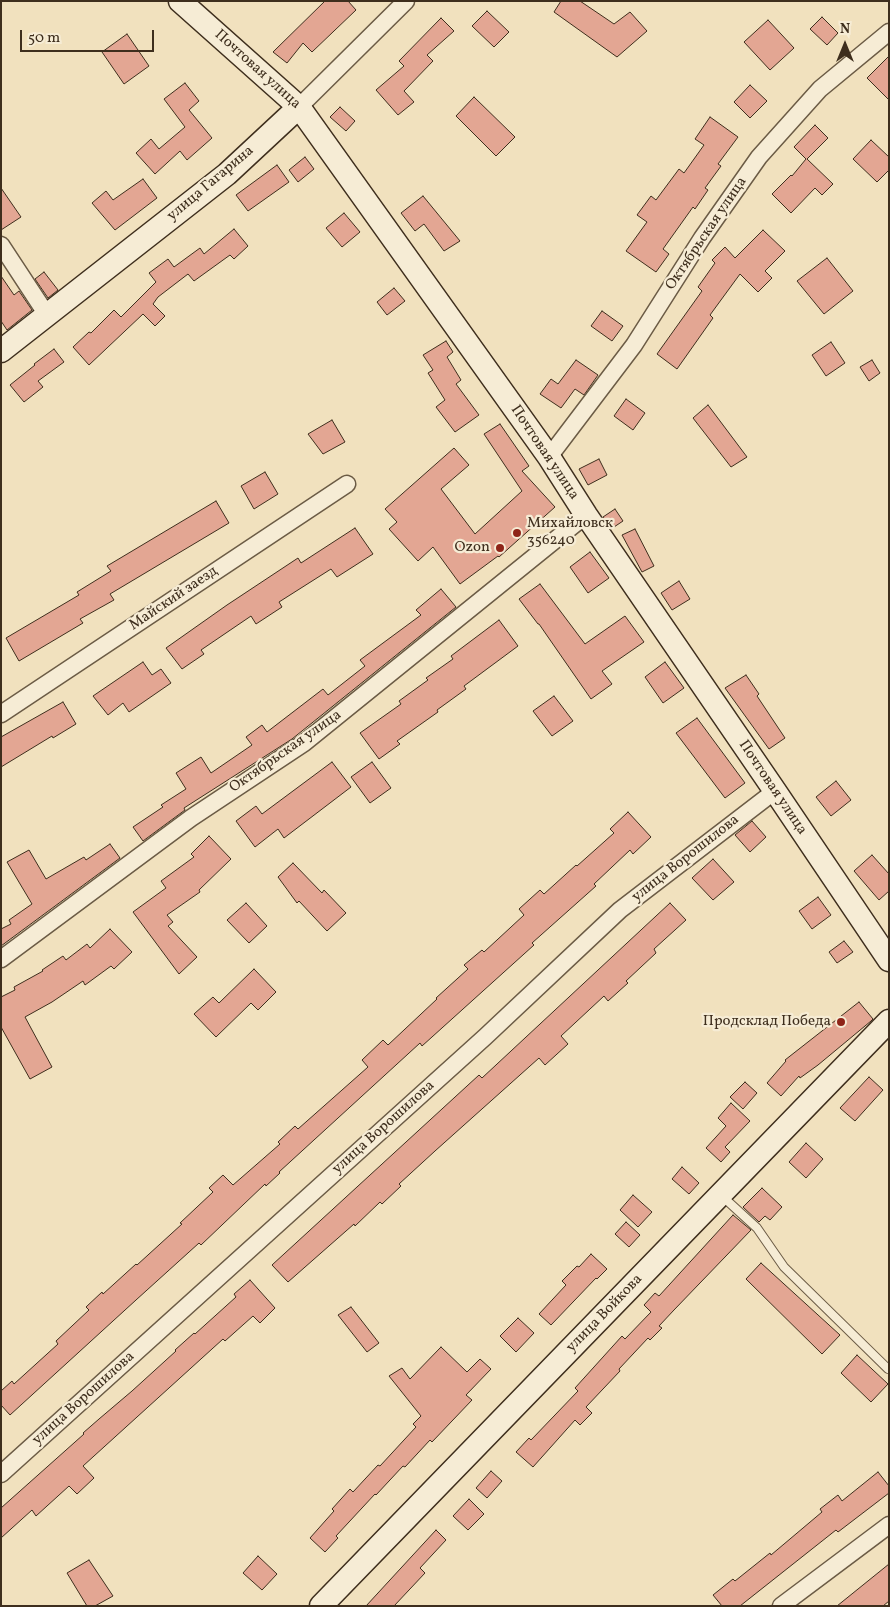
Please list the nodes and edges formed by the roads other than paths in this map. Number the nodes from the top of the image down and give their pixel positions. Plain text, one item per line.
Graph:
1 (180, 1) edge
2 (406, 1) edge
3 (889, 32) edge
4 (299, 107) junction
5 (1, 245) edge
6 (47, 315) junction
7 (1, 351) edge
8 (549, 457) junction
9 (347, 484) dead end
10 (586, 515) junction
11 (1, 714) edge
12 (775, 791) junction
13 (1, 959) edge
14 (889, 960) edge
15 (889, 1021) edge
16 (720, 1195) junction
17 (888, 1369) dead end
18 (1, 1474) edge
19 (889, 1525) edge
20 (321, 1606) edge
21 (781, 1606) edge

1 - 4 main road, Почтовая улица
2 - 4 street, улица Гагарина
3 - 8 street, Октябрьская улица
4 - 6 main road, улица Гагарина
4 - 8 main road, Почтовая улица
5 - 6 street
6 - 7 main road, улица Гагарина
8 - 10 main road, Почтовая улица
9 - 11 street, Майский заезд
10 - 12 main road, Почтовая улица
10 - 13 street, Октябрьская улица
12 - 14 main road, Почтовая улица
12 - 18 street, улица Ворошилова
15 - 16 main road, улица Войкова
16 - 17 lane
16 - 20 main road, улица Войкова
19 - 21 street

